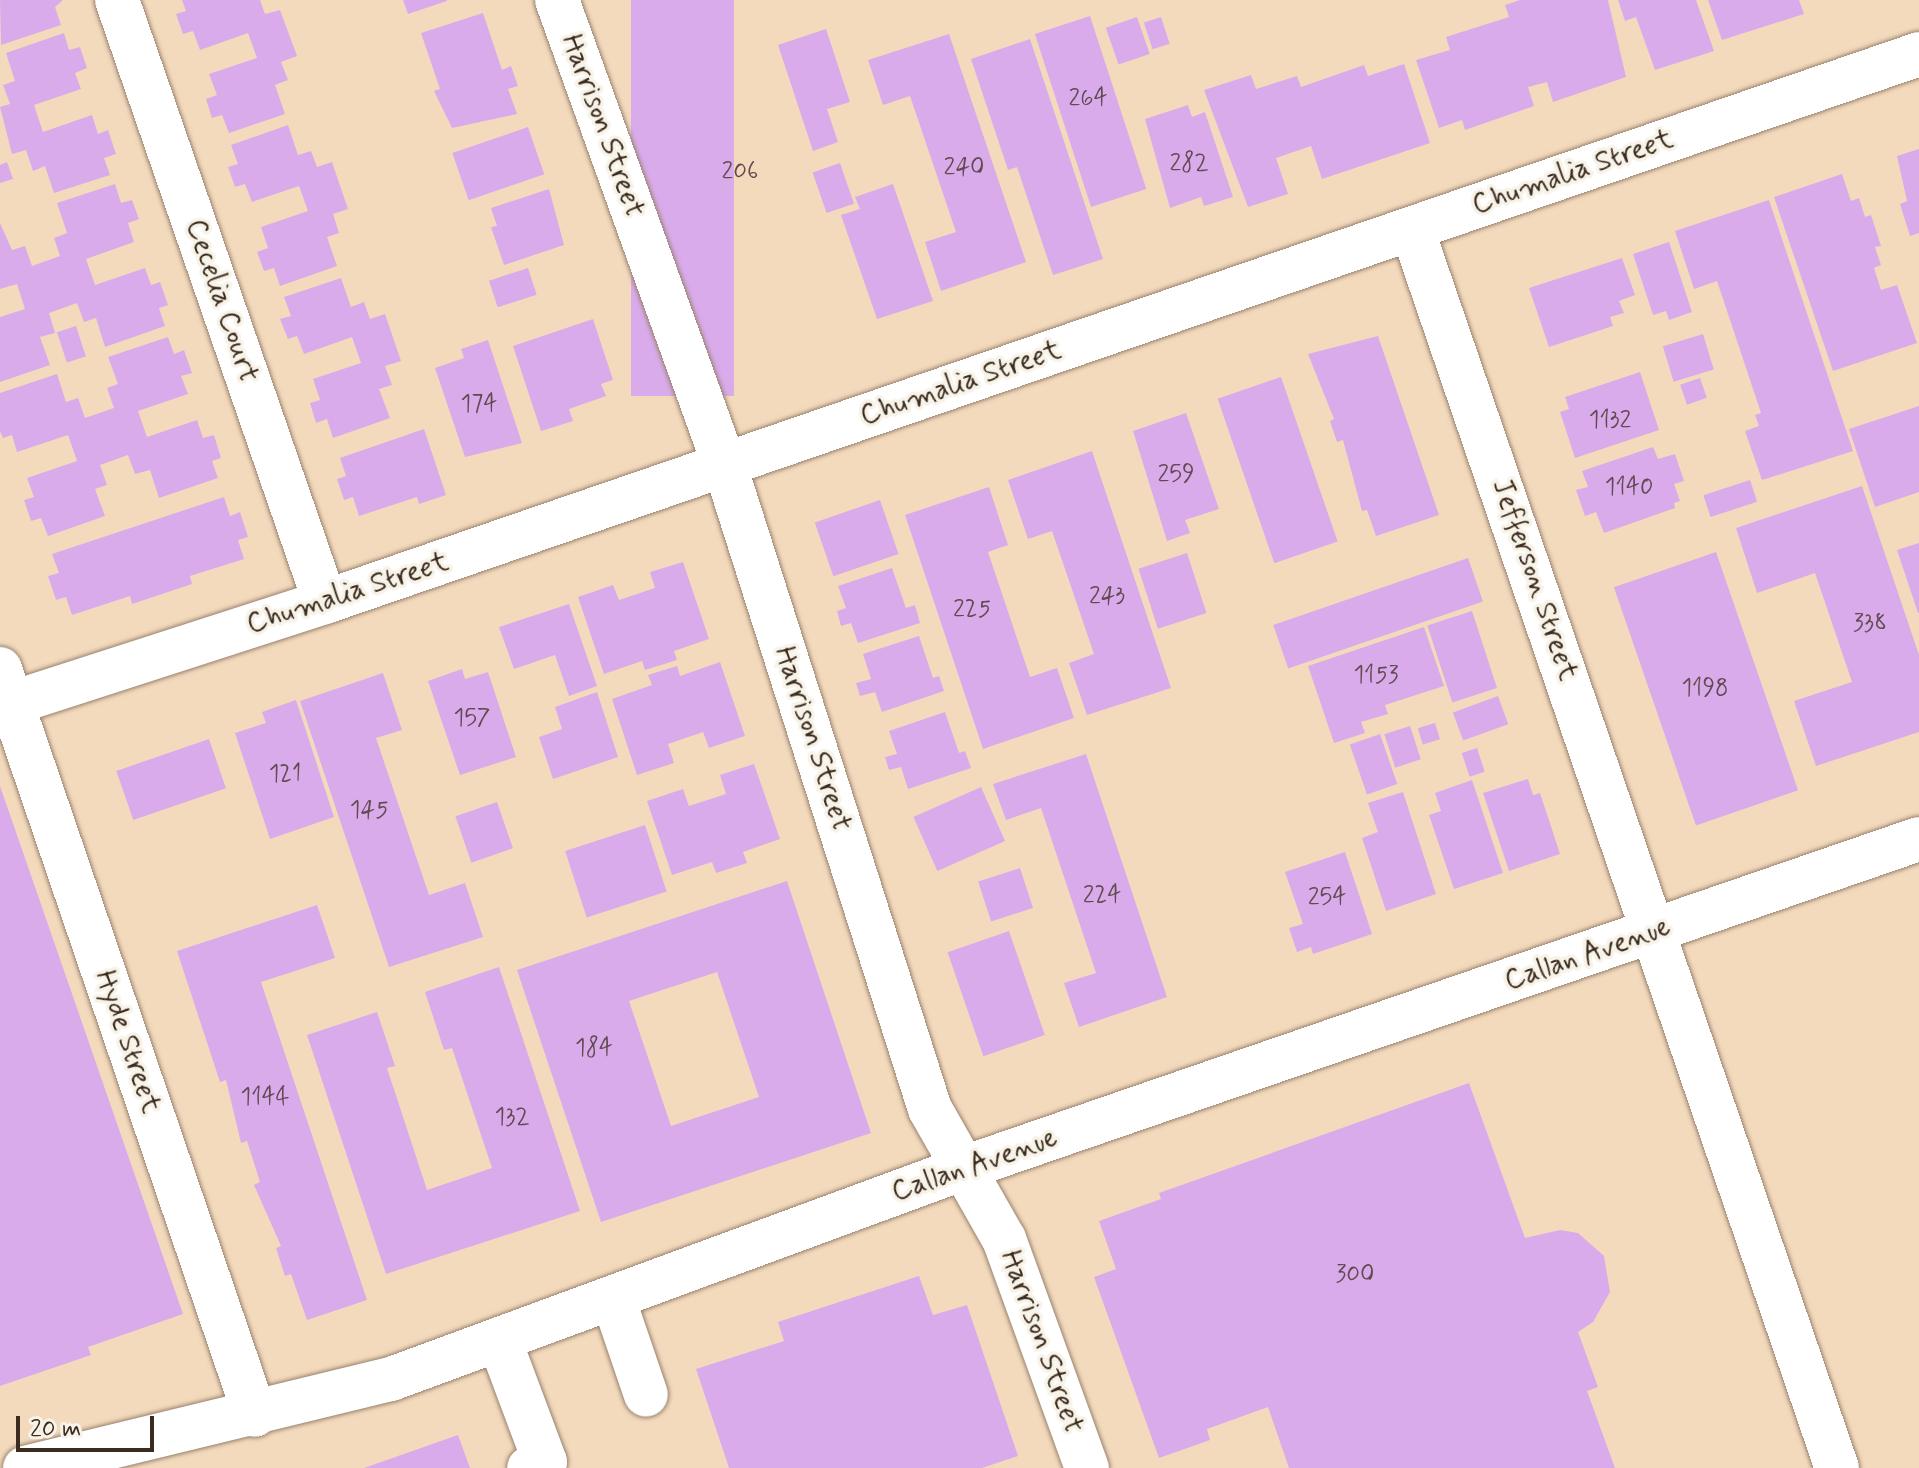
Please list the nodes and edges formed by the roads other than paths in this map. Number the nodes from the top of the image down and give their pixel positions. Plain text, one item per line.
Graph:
1 (117, 0) edge
2 (557, 0) edge
3 (1919, 54) edge
4 (1412, 229) junction
5 (725, 466) junction
6 (325, 602) junction
7 (3, 693) edge
8 (1919, 839) edge
9 (1657, 931) junction
10 (961, 1169) junction
11 (613, 1298) junction
12 (499, 1339) junction
13 (646, 1395) dead end
14 (255, 1415) junction
15 (25, 1468) edge
16 (529, 1468) edge
17 (1087, 1468) edge
18 (1837, 1468) edge

1 - 6 street, Cecelia Court
2 - 5 street, Harrison Street
3 - 4 street, Chumalia Street
4 - 5 street, Chumalia Street
4 - 9 street, Jefferson Street
5 - 6 street, Chumalia Street
5 - 10 street, Harrison Street
6 - 7 street, Chumalia Street
7 - 14 street, Hyde Street
8 - 9 street, Callan Avenue
9 - 10 street, Callan Avenue
9 - 18 street, Jefferson Street
10 - 11 street, Callan Avenue
10 - 17 street, Harrison Street
11 - 12 street, Callan Avenue
11 - 13 street
12 - 14 street, Callan Avenue
12 - 16 street
14 - 15 street, Callan Avenue

